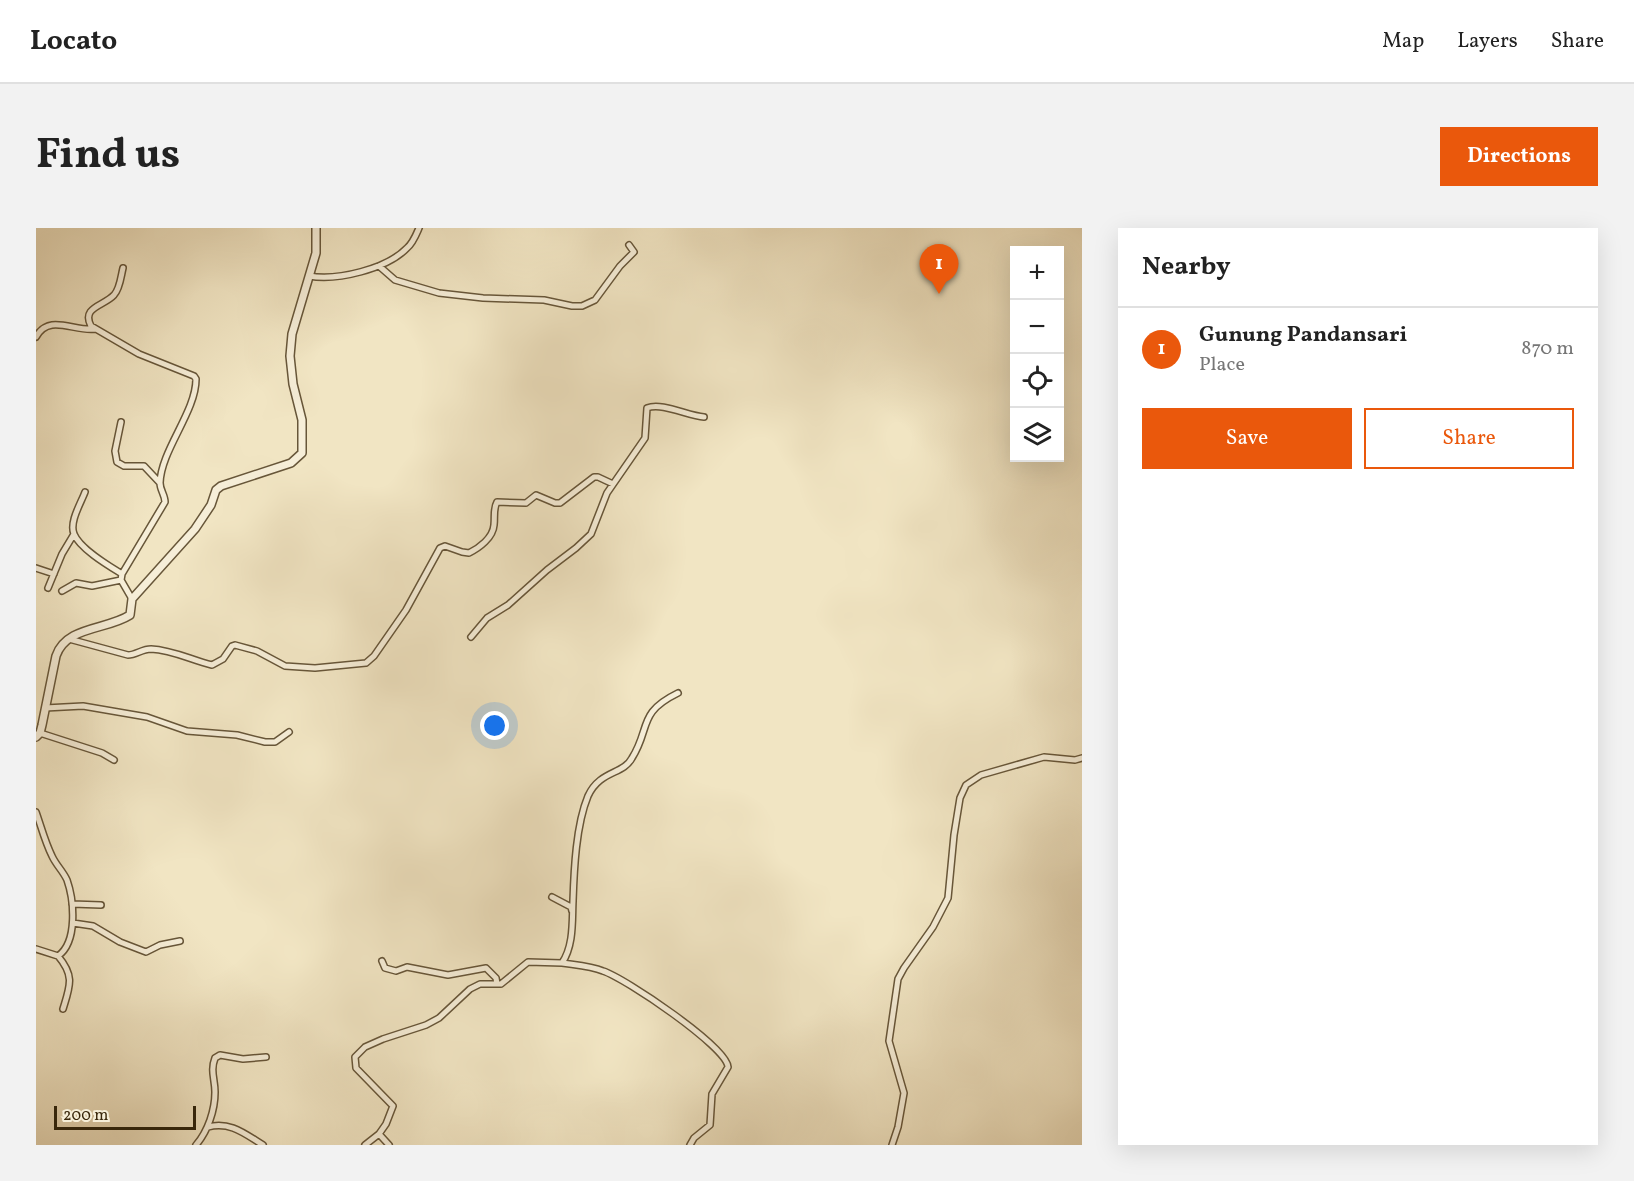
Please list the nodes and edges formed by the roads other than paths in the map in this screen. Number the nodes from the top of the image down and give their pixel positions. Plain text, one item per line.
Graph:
1 (316, 228) edge
2 (419, 228) edge
3 (629, 245) dead end
4 (379, 266) junction
5 (123, 268) dead end
6 (309, 276) junction
7 (94, 329) junction
8 (36, 336) edge
9 (704, 417) dead end
10 (121, 422) dead end
11 (160, 483) junction
12 (613, 484) junction
13 (85, 492) dead end
14 (74, 534) junction
15 (36, 568) edge
16 (54, 574) junction
17 (122, 577) junction
18 (48, 588) dead end
19 (62, 591) dead end
20 (132, 601) junction
21 (471, 637) dead end
22 (69, 639) junction
23 (678, 693) dead end
24 (42, 713) edge
25 (289, 732) dead end
26 (38, 735) edge
27 (1082, 758) edge
28 (114, 760) dead end
29 (36, 812) edge
30 (552, 897) dead end
31 (72, 904) junction
32 (101, 905) dead end
33 (573, 911) junction
34 (73, 923) junction
35 (180, 941) dead end
36 (36, 949) edge
37 (58, 956) junction
38 (382, 961) dead end
39 (562, 963) junction
40 (497, 984) junction
41 (63, 1009) dead end
42 (266, 1057) dead end
43 (208, 1127) junction
44 (379, 1134) junction
45 (196, 1145) edge
46 (263, 1145) edge
47 (365, 1145) edge
48 (389, 1145) edge
49 (690, 1145) edge
50 (892, 1145) edge

1 - 6 street
2 - 4 street
3 - 4 street
4 - 6 street
5 - 7 street
6 - 20 street
7 - 8 street
7 - 11 street
9 - 12 street
10 - 11 street
11 - 17 street
12 - 21 street
12 - 22 street
13 - 14 street
14 - 16 street
14 - 17 street
15 - 16 street
16 - 18 street
17 - 19 street
17 - 20 street
20 - 22 street
22 - 24 street
23 - 33 street
24 - 25 street
24 - 26 street
26 - 28 street
27 - 50 street
29 - 31 street
30 - 33 street
31 - 32 street
31 - 34 street
33 - 39 street
34 - 35 street
34 - 37 street
36 - 37 street
37 - 41 street
38 - 40 street
39 - 40 street
39 - 49 street
40 - 44 street
42 - 43 street
43 - 45 street
43 - 46 street
44 - 47 street
44 - 48 street

